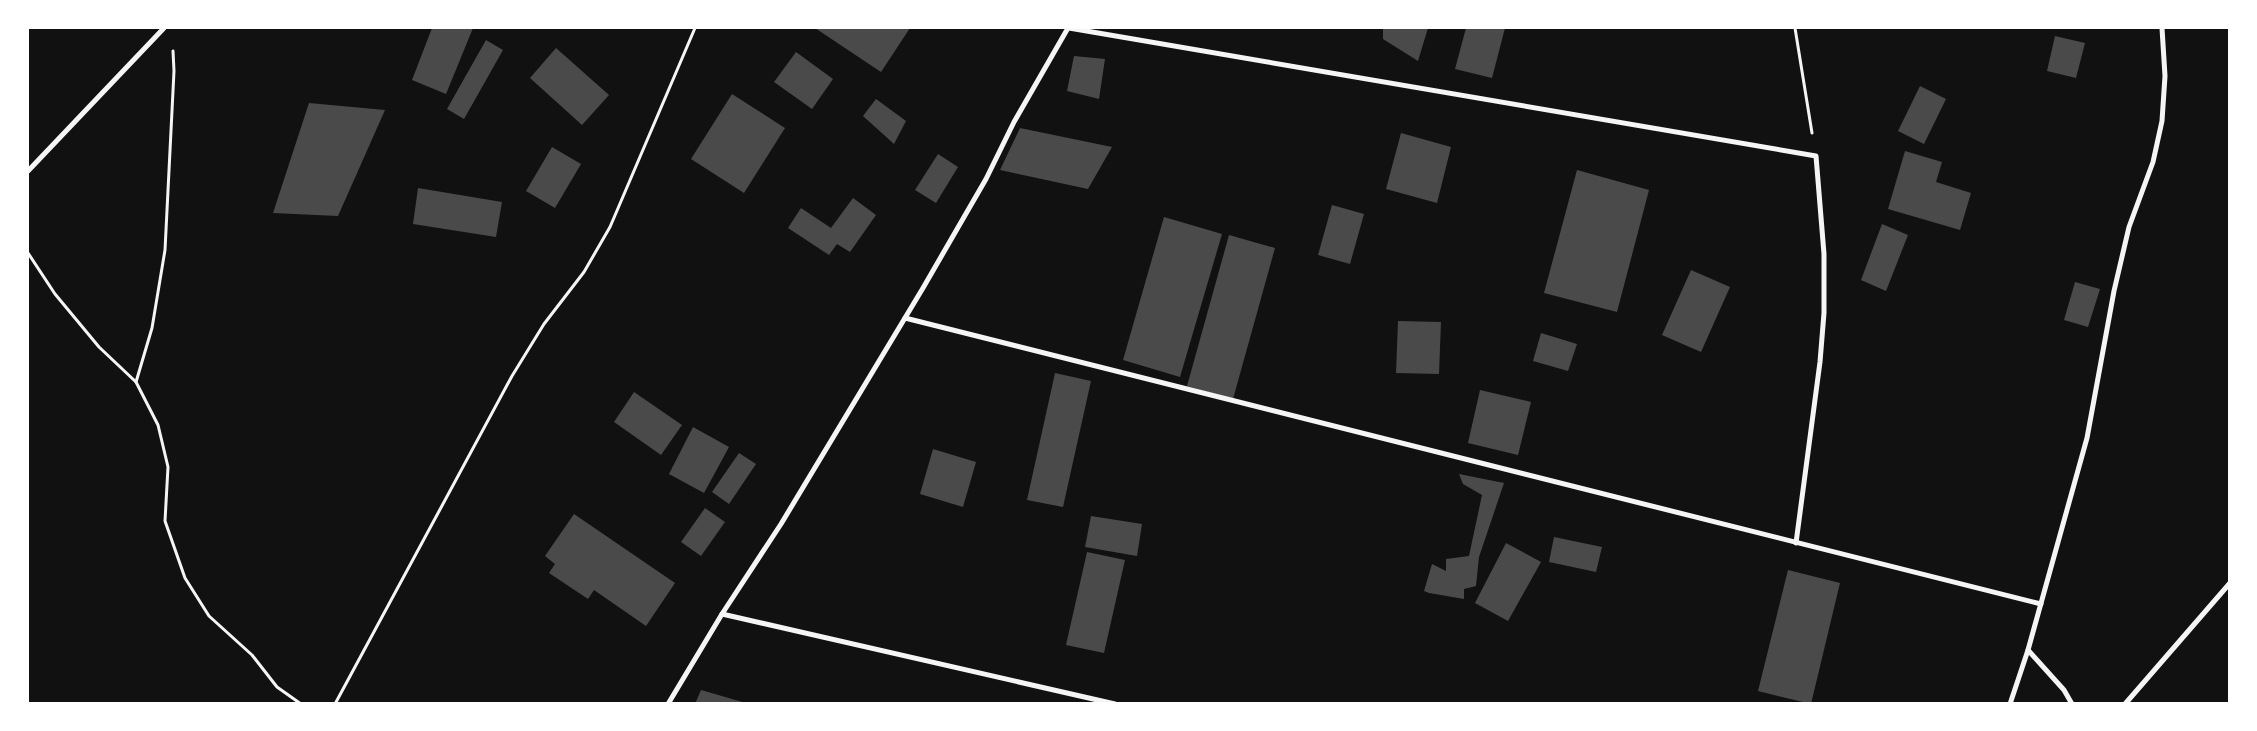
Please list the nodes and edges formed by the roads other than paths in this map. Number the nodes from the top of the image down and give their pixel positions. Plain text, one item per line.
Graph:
1 (164, 28) edge
2 (1069, 28) edge
3 (2162, 28) edge
4 (28, 172) edge
5 (904, 318) junction
6 (1796, 543) junction
7 (2230, 583) edge
8 (2041, 604) junction
9 (722, 614) junction
10 (2028, 650) junction
11 (668, 704) edge
12 (1115, 704) edge
13 (2010, 704) edge
14 (2072, 704) edge
15 (2125, 704) edge

1 - 4 street
2 - 5 street
2 - 6 street
3 - 8 street
5 - 6 street
5 - 9 street
6 - 8 street
7 - 15 street
8 - 10 street
9 - 11 street
9 - 12 street
10 - 13 street
10 - 14 street

